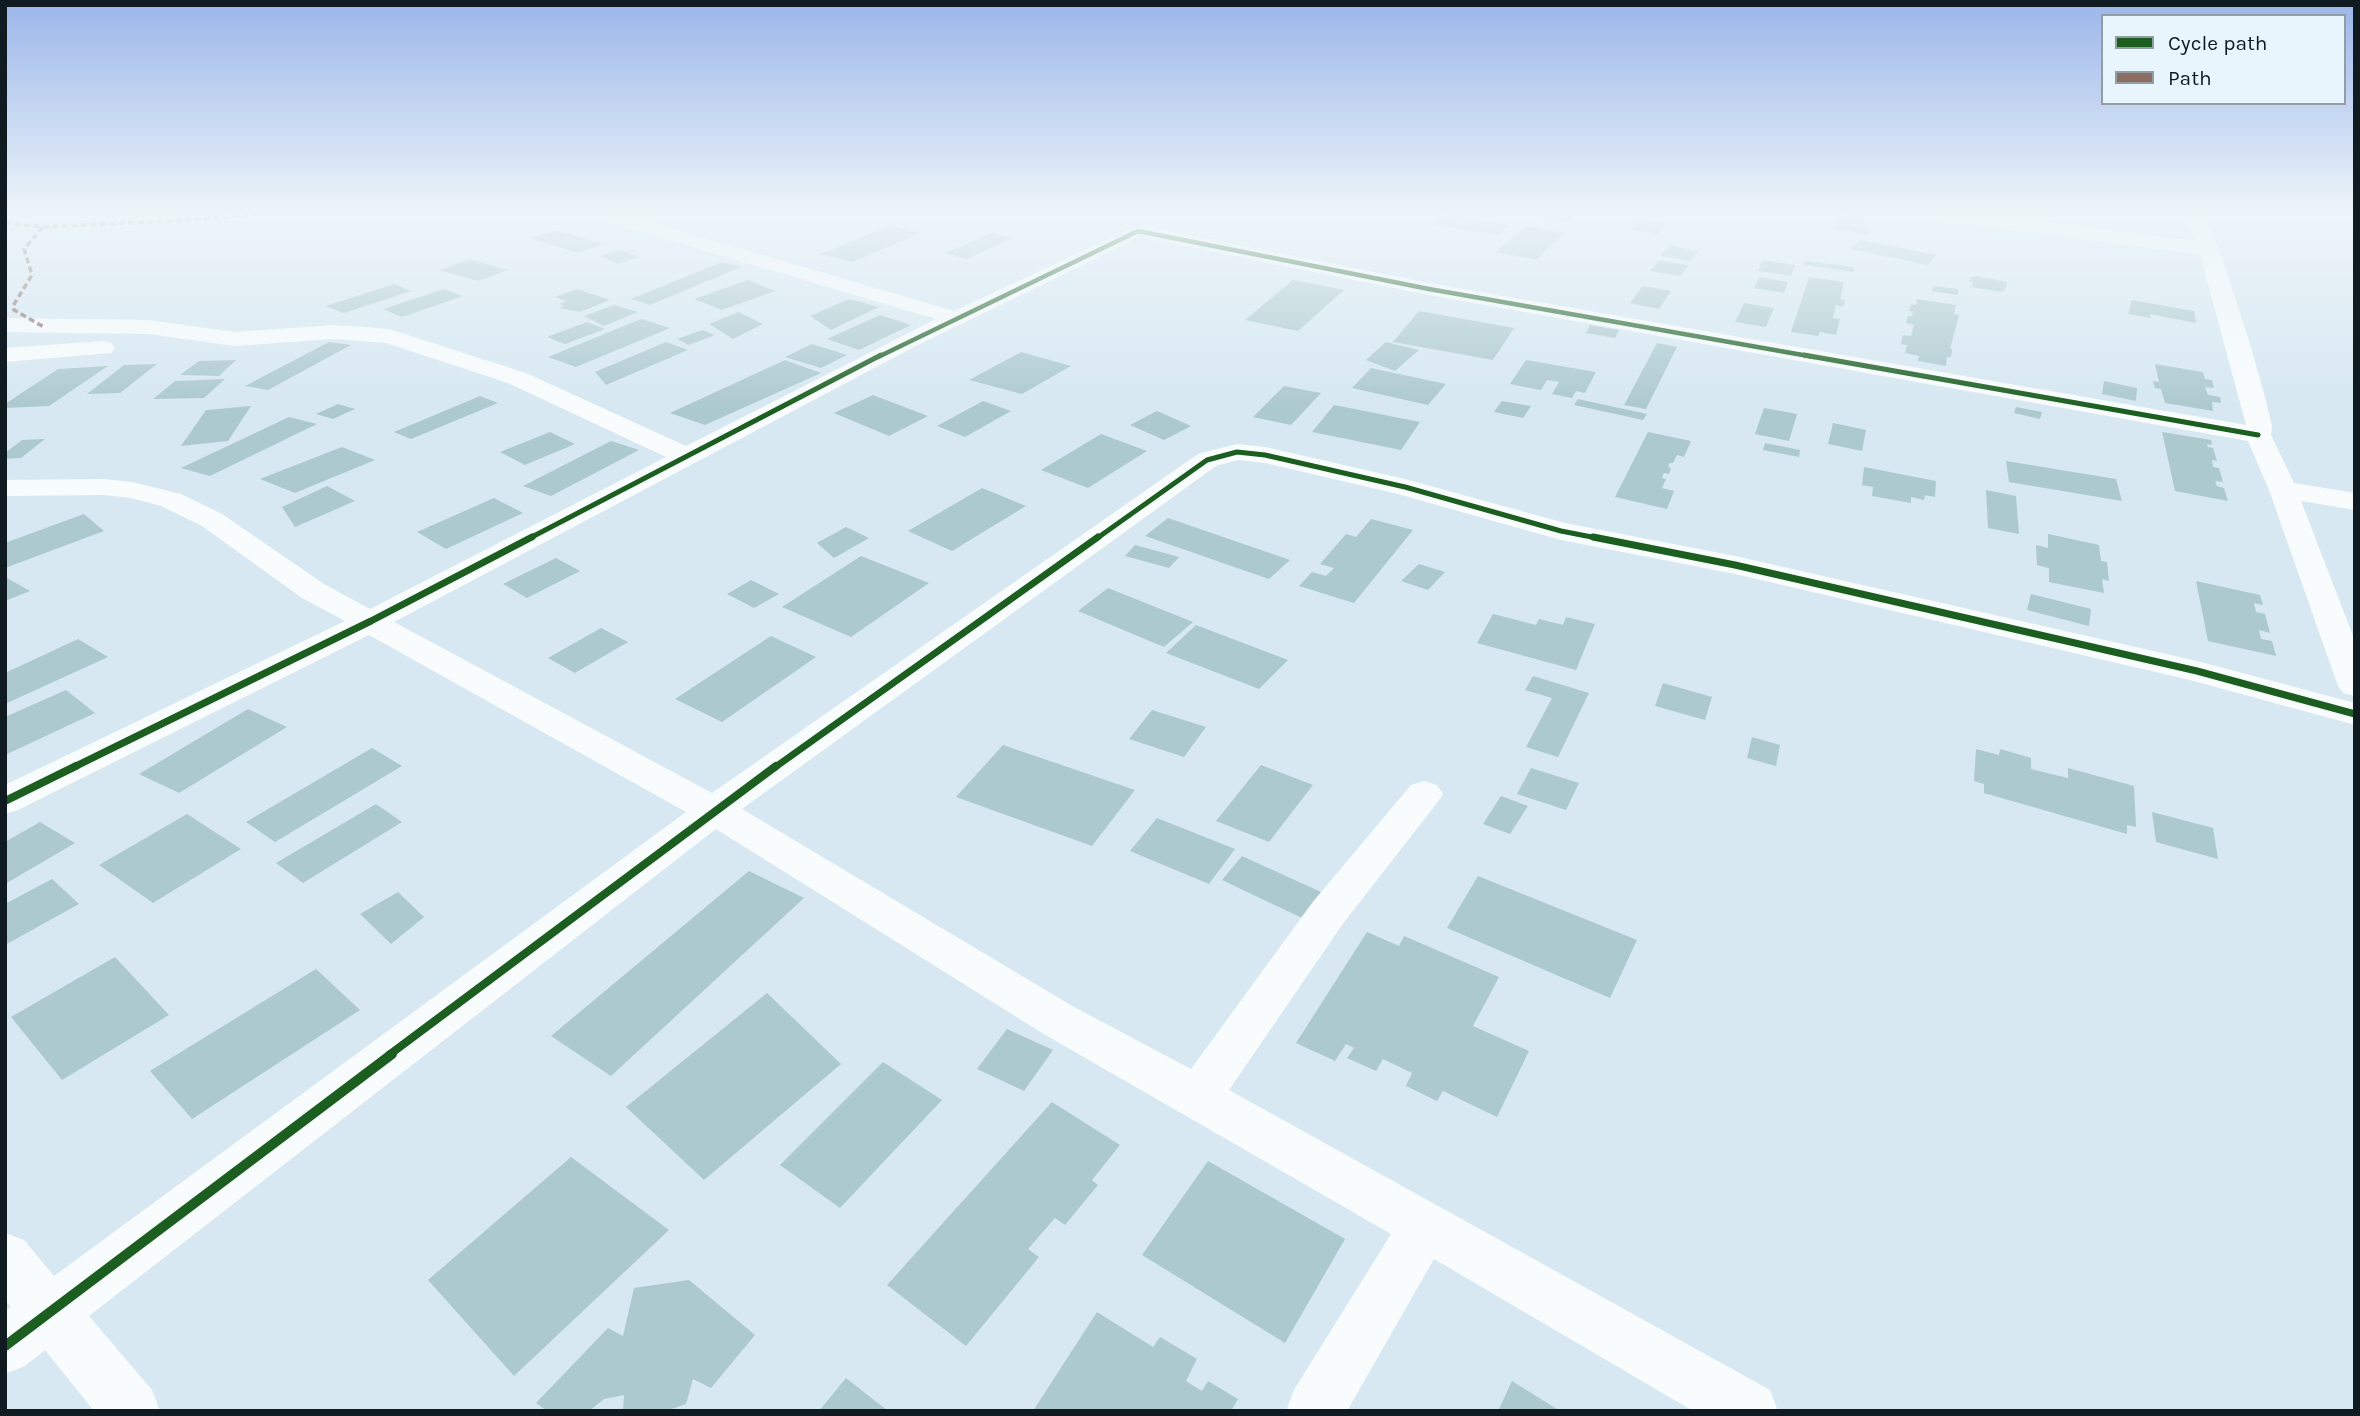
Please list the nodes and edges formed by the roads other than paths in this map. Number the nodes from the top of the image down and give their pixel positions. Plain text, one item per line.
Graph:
1 (816, 277) edge
2 (1041, 277) edge
3 (1369, 277) edge
4 (2217, 277) edge
5 (955, 318) junction
6 (5, 325) edge
7 (250, 339) junction
8 (5, 355) edge
9 (2258, 435) junction
10 (688, 457) junction
11 (5, 488) edge
12 (2283, 490) junction
13 (2355, 502) edge
14 (371, 621) junction
15 (2355, 686) edge
16 (2355, 714) edge
17 (1424, 793) dead end
18 (5, 801) edge
19 (713, 811) junction
20 (1198, 1097) junction
21 (1424, 1227) junction
22 (5, 1258) edge
23 (49, 1313) junction
24 (5, 1346) edge
25 (131, 1411) edge
26 (1315, 1411) edge
27 (1749, 1411) edge

1 - 5 street
2 - 5 street
3 - 9 street
4 - 9 street
5 - 10 street
6 - 7 street
7 - 8 street
7 - 10 street
9 - 12 street
10 - 14 street
11 - 14 street
12 - 13 street
12 - 15 street
14 - 18 street
14 - 19 street
16 - 19 street
17 - 20 street
19 - 20 street
19 - 23 street
20 - 21 street
21 - 26 street
21 - 27 street
22 - 23 street
23 - 24 street
23 - 25 street

